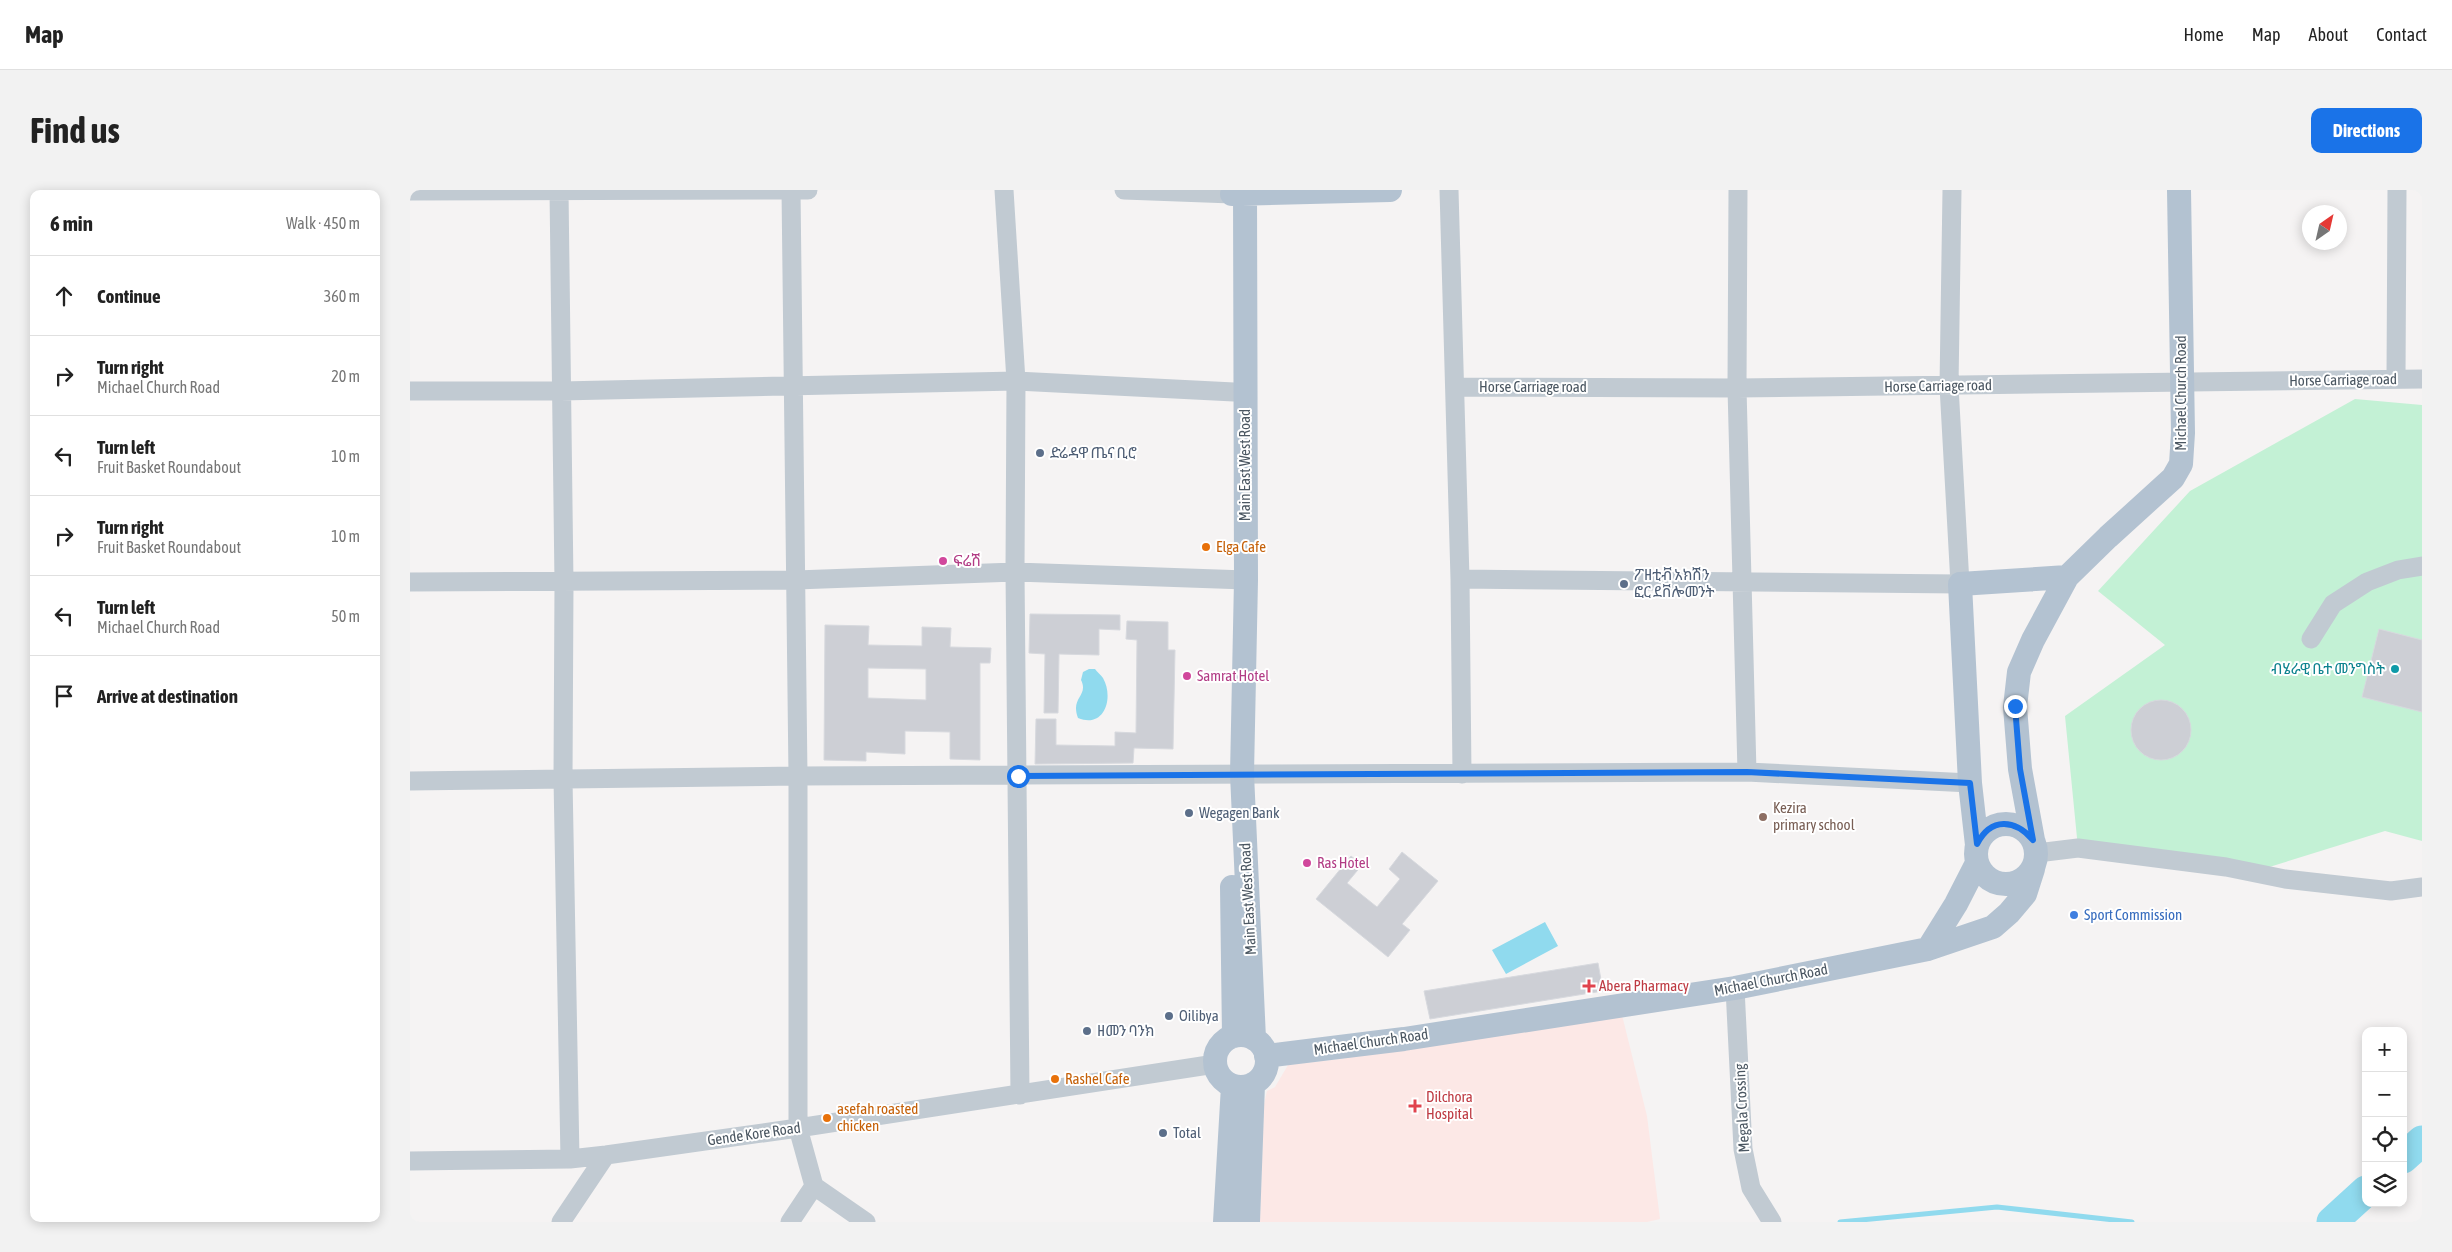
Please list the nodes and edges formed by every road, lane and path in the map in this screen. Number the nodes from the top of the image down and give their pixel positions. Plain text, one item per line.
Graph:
1 (791, 190) edge
2 (808, 190) edge
3 (1004, 190) edge
4 (1124, 190) edge
5 (1390, 190) edge
6 (1449, 190) edge
7 (1738, 190) edge
8 (1952, 190) edge
9 (2179, 190) edge
10 (2397, 190) edge
11 (410, 191) edge
12 (559, 191) edge
13 (1239, 192) edge
14 (2396, 379) junction
15 (2422, 379) edge
16 (1016, 381) junction
17 (2181, 382) junction
18 (794, 386) junction
19 (1949, 386) junction
20 (1455, 387) junction
21 (1737, 388) junction
22 (410, 390) edge
23 (561, 390) junction
24 (1234, 392) junction
25 (2422, 566) edge
26 (1015, 572) junction
27 (1460, 578) junction
28 (2067, 578) junction
29 (796, 580) junction
30 (1239, 580) junction
31 (410, 582) edge
32 (1742, 582) junction
33 (564, 583) junction
34 (1960, 584) junction
35 (2312, 639) dead end
36 (1747, 772) junction
37 (1236, 774) junction
38 (1462, 774) junction
39 (798, 776) junction
40 (1018, 776) junction
41 (563, 779) junction
42 (410, 780) edge
43 (1970, 783) junction
44 (1977, 854) junction
45 (2034, 854) junction
46 (2422, 887) edge
47 (1928, 949) junction
48 (1735, 988) junction
49 (1252, 1044) junction
50 (1215, 1064) junction
51 (1243, 1085) junction
52 (1020, 1095) junction
53 (798, 1128) junction
54 (606, 1155) junction
55 (570, 1158) junction
56 (410, 1161) edge
57 (1239, 1175) junction
58 (814, 1186) junction
59 (561, 1222) edge
60 (790, 1222) edge
61 (866, 1222) edge
62 (1225, 1222) edge
63 (1248, 1222) edge
64 (1772, 1222) edge

1 - 2 street
1 - 12 street
1 - 18 street
3 - 16 street
4 - 13 street
5 - 13 main road
6 - 20 street
7 - 21 street
8 - 19 street
9 - 17 main road, Michael Church Road
10 - 14 street
11 - 12 street
12 - 23 street
13 - 24 main road, Main East West Road
13 - 30 main road, Main East West Road
14 - 15 street, Horse Carriage road
14 - 17 street, Horse Carriage road
16 - 18 street
16 - 24 street
16 - 26 street
17 - 19 street, Horse Carriage road
17 - 28 main road, Michael Church Road
18 - 23 street
18 - 29 street
19 - 21 street, Horse Carriage road
19 - 34 street
20 - 21 street, Horse Carriage road
20 - 27 street
21 - 32 street
22 - 23 street
23 - 33 street
24 - 30 main road, Main East West Road
25 - 35 street
26 - 29 street
26 - 30 street
26 - 40 street
27 - 32 street
27 - 38 street
28 - 34 main road
28 - 45 main road, Michael Church Road
29 - 33 street
29 - 39 street
30 - 37 main road, Main East West Road
31 - 33 street
32 - 34 street
32 - 36 street
33 - 41 street
34 - 43 main road
36 - 38 street
36 - 43 street
37 - 38 street
37 - 40 street
37 - 49 main road, Main East West Road
39 - 40 street
39 - 41 street
39 - 53 street
40 - 52 street
41 - 42 street
41 - 55 street
43 - 44 main road
44 - 45 main road
44 - 45 main road
44 - 47 main road
45 - 46 street
45 - 47 main road, Michael Church Road
47 - 48 main road, Michael Church Road
48 - 49 main road, Michael Church Road
48 - 64 street, Megala Crossing
49 - 50 main road
49 - 51 main road
50 - 51 main road
50 - 52 street, Gende Kore Road
51 - 57 main road
52 - 53 street, Gende Kore Road
53 - 54 street, Gende Kore Road
53 - 58 street
54 - 55 street, Gende Kore Road
54 - 59 street
55 - 56 street, Gende Kore Road
57 - 62 main road
57 - 63 main road
58 - 60 street
58 - 61 street

